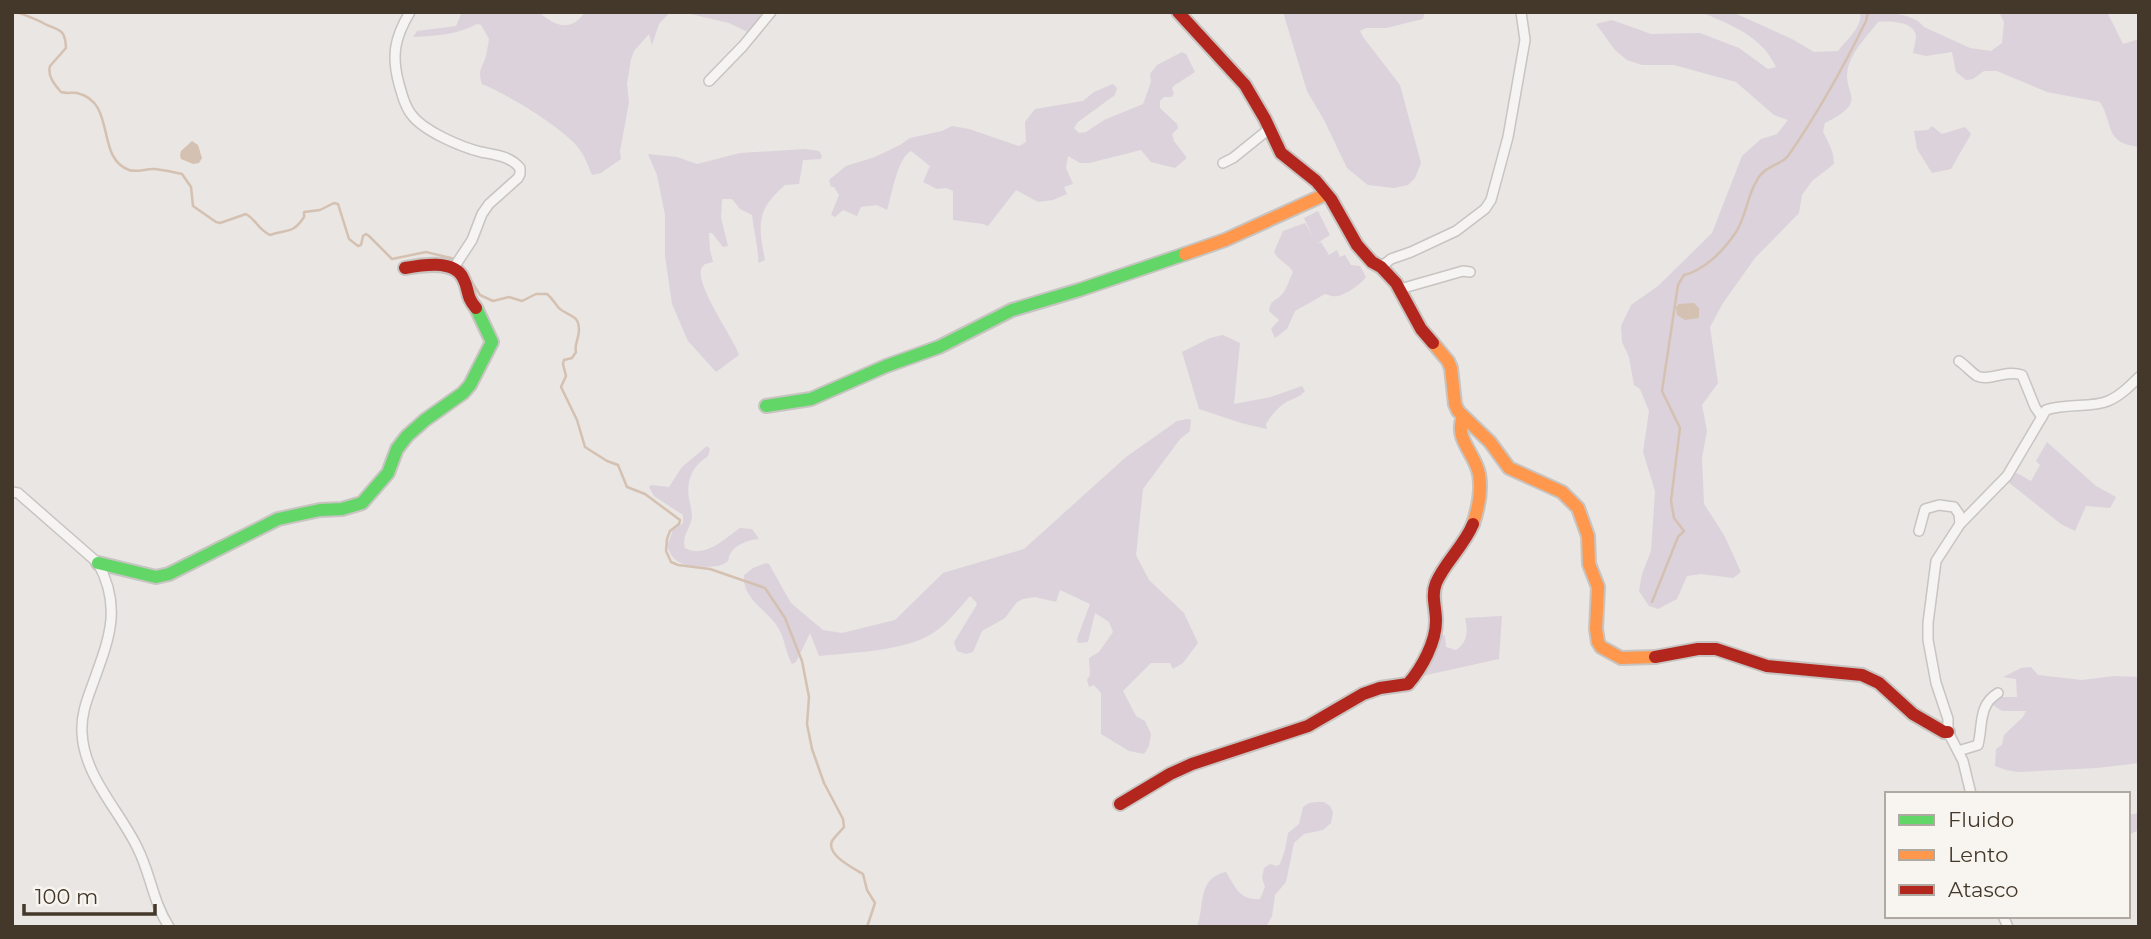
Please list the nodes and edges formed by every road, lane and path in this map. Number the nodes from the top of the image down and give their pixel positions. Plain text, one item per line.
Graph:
1 (410, 12) edge
2 (771, 12) edge
3 (1178, 12) edge
4 (1522, 14) edge
5 (709, 81) dead end
6 (1269, 129) junction
7 (1223, 163) dead end
8 (1326, 194) junction
9 (457, 263) junction
10 (1381, 267) junction
11 (405, 268) dead end
12 (1470, 272) dead end
13 (1400, 289) junction
14 (1959, 360) dead end
15 (2139, 377) edge
16 (766, 406) dead end
17 (1463, 417) junction
18 (2042, 417) junction
19 (12, 492) edge
20 (1960, 524) junction
21 (1919, 531) dead end
22 (98, 563) junction
23 (1998, 693) dead end
24 (1948, 732) junction
25 (1958, 751) junction
26 (1971, 792) edge
27 (1120, 804) dead end
28 (169, 927) edge

1 - 9 street
2 - 5 street
3 - 6 street
4 - 10 street
6 - 7 street
6 - 8 street
8 - 10 street
8 - 16 street
9 - 11 street
9 - 22 street
10 - 13 street
12 - 13 street
13 - 17 street
14 - 18 street
15 - 18 street
17 - 24 street
17 - 27 street
18 - 20 street
19 - 22 street
20 - 21 street
20 - 24 street
22 - 28 street
23 - 25 street
24 - 25 street
25 - 26 street

